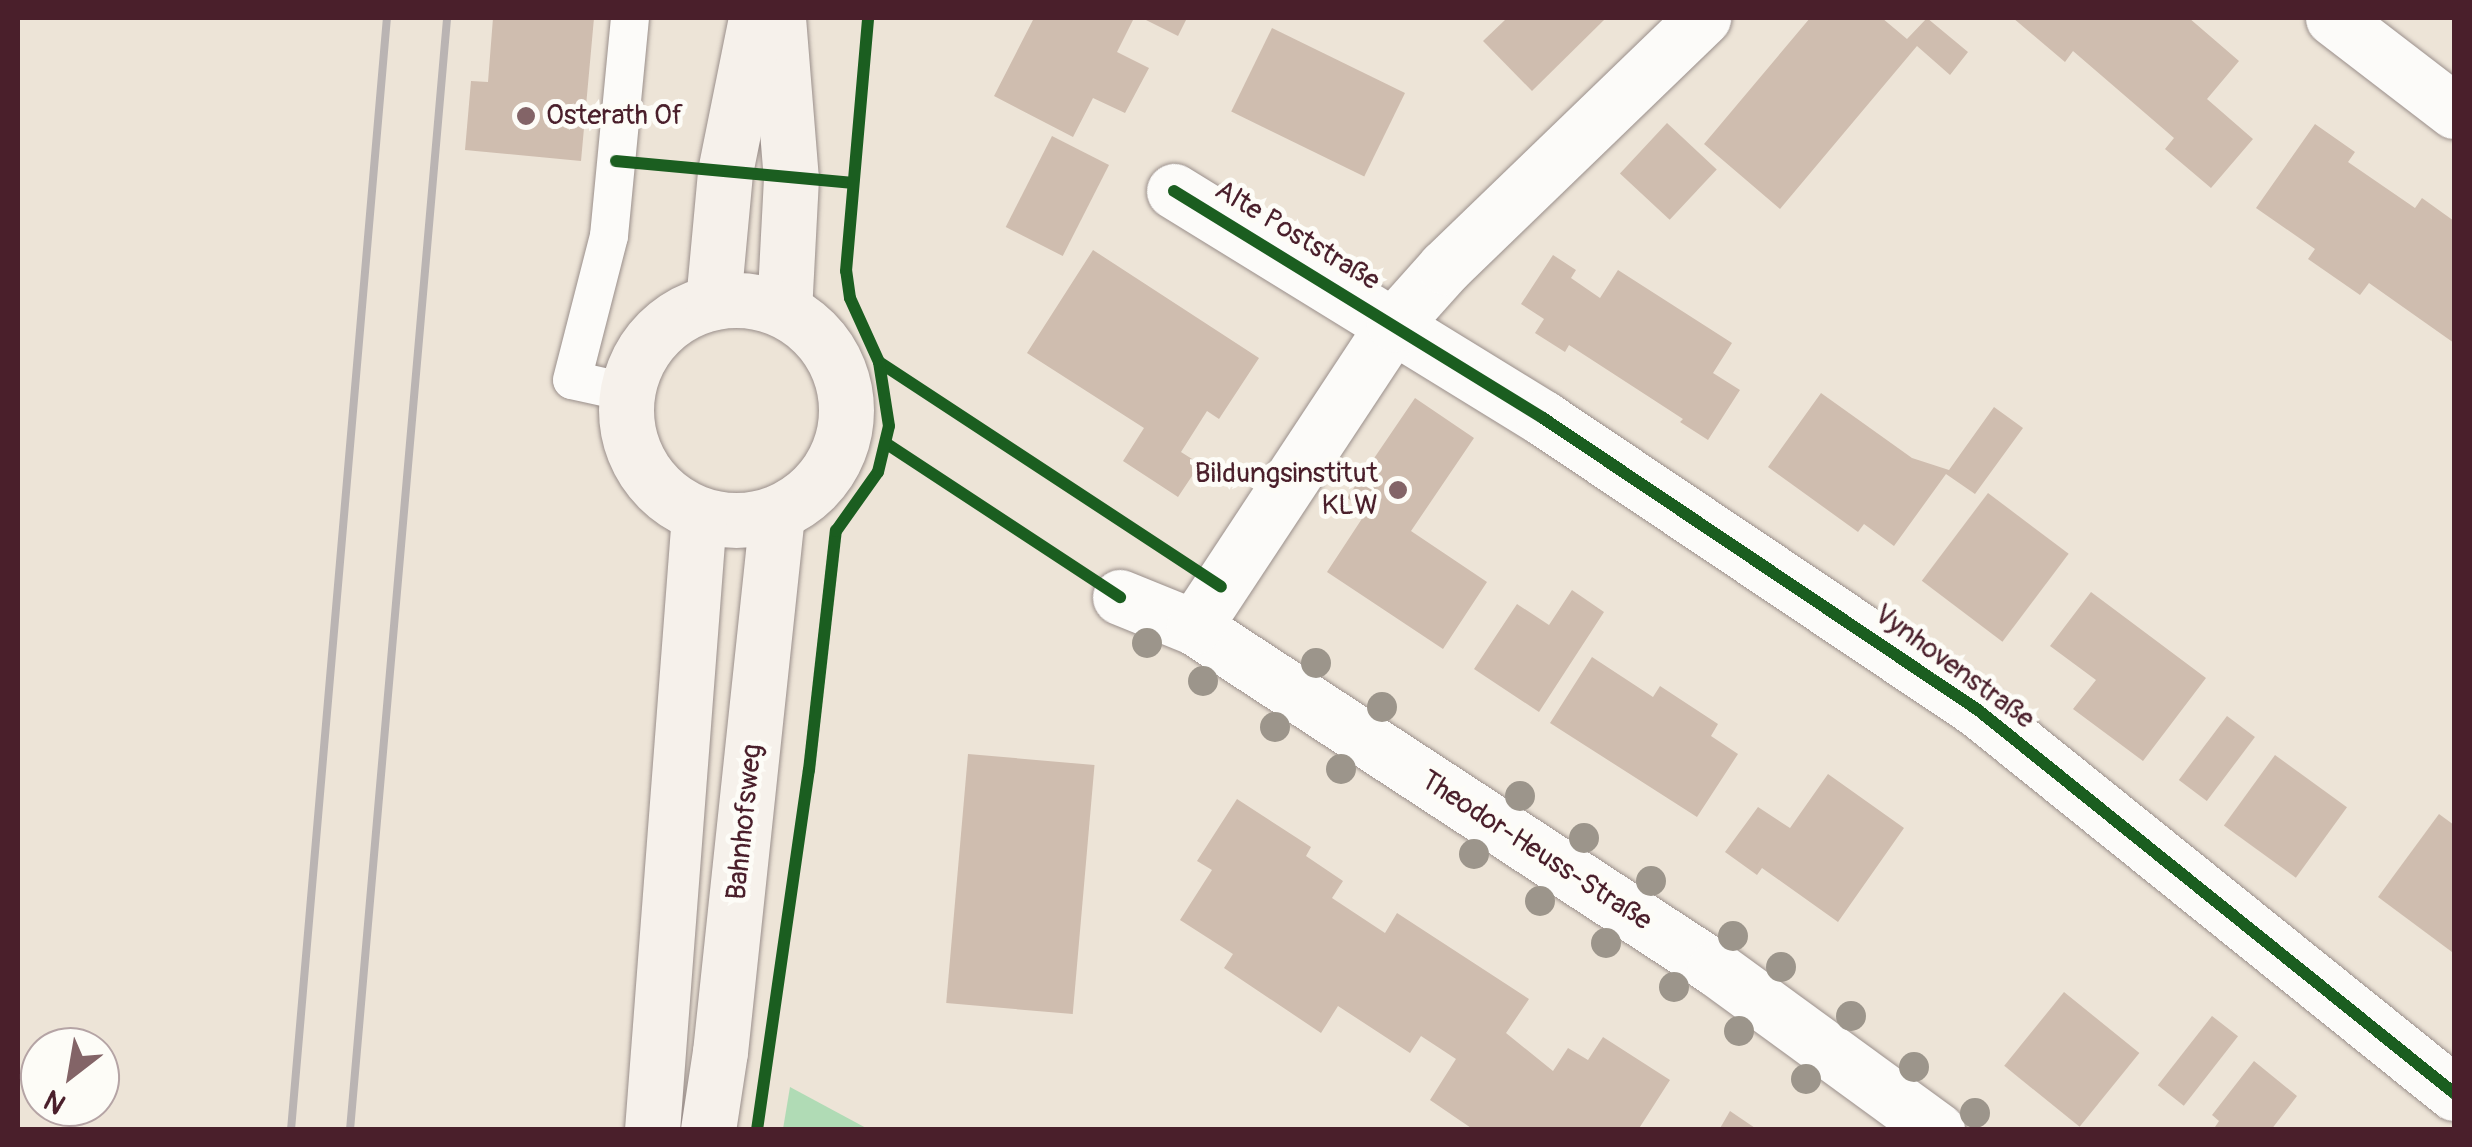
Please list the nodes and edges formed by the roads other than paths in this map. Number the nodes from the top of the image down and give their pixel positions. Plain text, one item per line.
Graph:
1 (630, 18) edge
2 (756, 18) edge
3 (778, 18) edge
4 (1703, 18) edge
5 (2334, 18) edge
6 (2454, 111) edge
7 (1174, 191) dead end
8 (714, 302) junction
9 (784, 310) junction
10 (1394, 324) junction
11 (626, 392) junction
12 (777, 514) junction
13 (699, 515) junction
14 (1120, 596) dead end
15 (1194, 627) junction
16 (2454, 1093) edge
17 (652, 1130) edge
18 (708, 1130) edge
19 (1937, 1130) edge

1 - 11 lane
2 - 8 main road
3 - 9 main road
4 - 10 street, Alte Poststraße
5 - 6 street
7 - 10 street, Alte Poststraße
8 - 9 main road
8 - 11 main road
9 - 12 main road
10 - 15 street, Alte Poststraße
10 - 16 street, Vynhovenstraße
11 - 13 main road
12 - 13 main road
12 - 18 main road, Bahnhofsweg
13 - 17 main road
14 - 15 street, Theodor-Heuss-Straße
15 - 19 street, Theodor-Heuss-Straße

